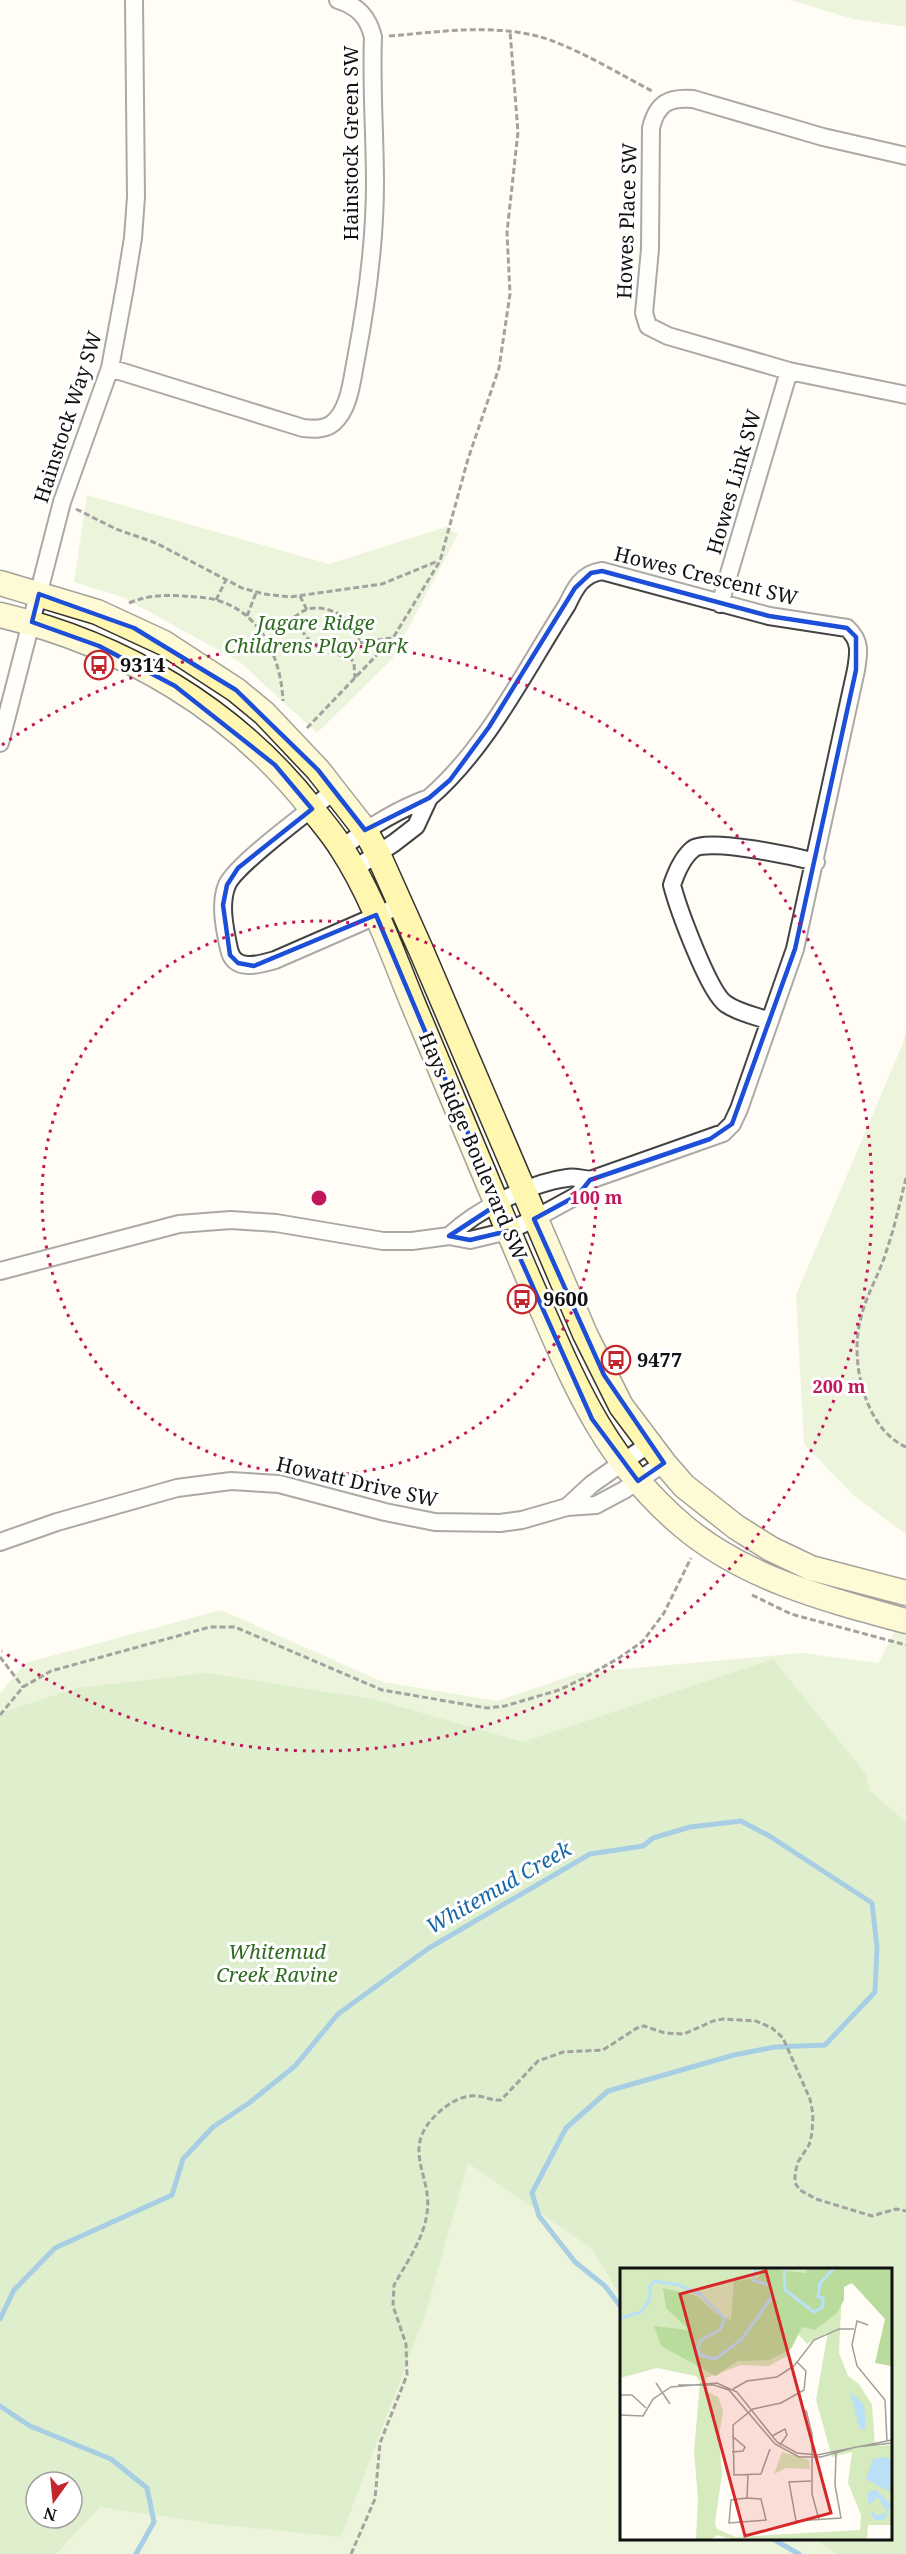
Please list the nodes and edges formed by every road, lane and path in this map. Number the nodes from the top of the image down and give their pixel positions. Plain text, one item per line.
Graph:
1 (134, 0) edge
2 (338, 0) edge
3 (510, 31) junction
4 (373, 37) junction
5 (671, 100) junction
6 (906, 156) edge
7 (110, 368) junction
8 (789, 371) junction
9 (906, 394) edge
10 (62, 502) junction
11 (440, 561) junction
12 (226, 580) junction
13 (0, 583) edge
14 (256, 592) junction
15 (39, 594) junction
16 (300, 596) junction
17 (216, 600) junction
18 (720, 604) junction
19 (124, 606) dead end
20 (307, 610) junction
21 (0, 615) edge
22 (246, 616) junction
23 (295, 618) junction
24 (32, 622) junction
25 (393, 638) junction
26 (358, 643) junction
27 (270, 644) junction
28 (350, 656) junction
29 (355, 678) junction
30 (283, 709) dead end
31 (306, 729) dead end
32 (0, 743) edge
33 (334, 791) junction
34 (429, 798) junction
35 (312, 809) junction
36 (365, 830) junction
37 (342, 848) junction
38 (378, 854) junction
39 (816, 862) junction
40 (354, 869) junction
41 (401, 905) junction
42 (376, 915) junction
43 (770, 1021) junction
44 (906, 1178) edge
45 (590, 1180) junction
46 (522, 1191) junction
47 (498, 1204) junction
48 (534, 1219) junction
49 (508, 1231) junction
50 (449, 1236) junction
51 (0, 1271) edge
52 (649, 1444) junction
53 (906, 1447) edge
54 (622, 1463) junction
55 (664, 1463) junction
56 (638, 1481) junction
57 (567, 1507) junction
58 (0, 1542) edge
59 (692, 1556) dead end
60 (906, 1593) edge
61 (906, 1621) edge
62 (0, 1657) edge
63 (23, 1688) junction
64 (0, 1715) edge
65 (906, 2211) edge
66 (351, 2554) edge

1 - 7 street, Hainstock Way SW
2 - 4 street, Hainstock Green SW
3 - 4 path
3 - 5 path
3 - 11 path
4 - 7 street, Hainstock Green SW
5 - 6 street
5 - 8 street, Howes Place SW
7 - 10 street, Hainstock Way SW
8 - 9 street, Howes Place SW
8 - 18 street, Howes Link SW
10 - 12 path
10 - 15 street, Hainstock Way SW
11 - 16 path
11 - 25 path
12 - 14 path
12 - 17 path
13 - 15 street, Hays Ridge Boulevard SW
14 - 16 path
14 - 22 path
15 - 24 street, Hainstock Way SW
15 - 33 street, Hays Ridge Boulevard SW
16 - 20 path
17 - 19 path
17 - 22 path
18 - 34 street, Howes Crescent SW
18 - 39 street, Howes Crescent SW
20 - 23 path
20 - 26 path
21 - 24 street, Hays Ridge Boulevard SW
22 - 27 path
23 - 27 path
23 - 28 path
24 - 32 street, Hainstock Way SW
24 - 35 street, Hays Ridge Boulevard SW
25 - 26 path
25 - 29 path
26 - 28 path
27 - 30 path
28 - 29 path
29 - 31 path
33 - 35 street
33 - 36 street, Hays Ridge Boulevard SW
34 - 36 street
34 - 38 street
35 - 37 street, Hays Ridge Boulevard SW
35 - 42 street
36 - 37 street
36 - 38 street, Hays Ridge Boulevard SW
37 - 40 street, Hays Ridge Boulevard SW
38 - 40 street
38 - 41 street, Hays Ridge Boulevard SW
39 - 43 street, Howes Crescent SW
39 - 43 street
40 - 42 street, Hays Ridge Boulevard SW
41 - 42 street
41 - 46 street, Hays Ridge Boulevard SW
42 - 47 street, Hays Ridge Boulevard SW
43 - 45 street, Howes Crescent SW
44 - 53 path
45 - 46 street
45 - 48 street, Howes Crescent SW
46 - 47 street
46 - 48 street, Hays Ridge Boulevard SW
47 - 49 street, Hays Ridge Boulevard SW
47 - 50 street
48 - 49 street, Howes Crescent SW
48 - 52 street, Hays Ridge Boulevard SW
49 - 50 street, Howes Crescent SW
49 - 54 street, Hays Ridge Boulevard SW
50 - 51 street, Howes Crescent SW
52 - 54 street, Howatt Drive SW
52 - 55 street, Hays Ridge Boulevard SW
54 - 56 street, Hays Ridge Boulevard SW
54 - 57 street, Howatt Drive SW
55 - 56 street, Howatt Drive SW
55 - 60 street, Hays Ridge Boulevard SW
56 - 57 street, Howatt Drive SW
56 - 61 street, Hays Ridge Boulevard SW
57 - 58 street, Howatt Drive SW
59 - 63 path
62 - 63 path
63 - 64 path
65 - 66 path

